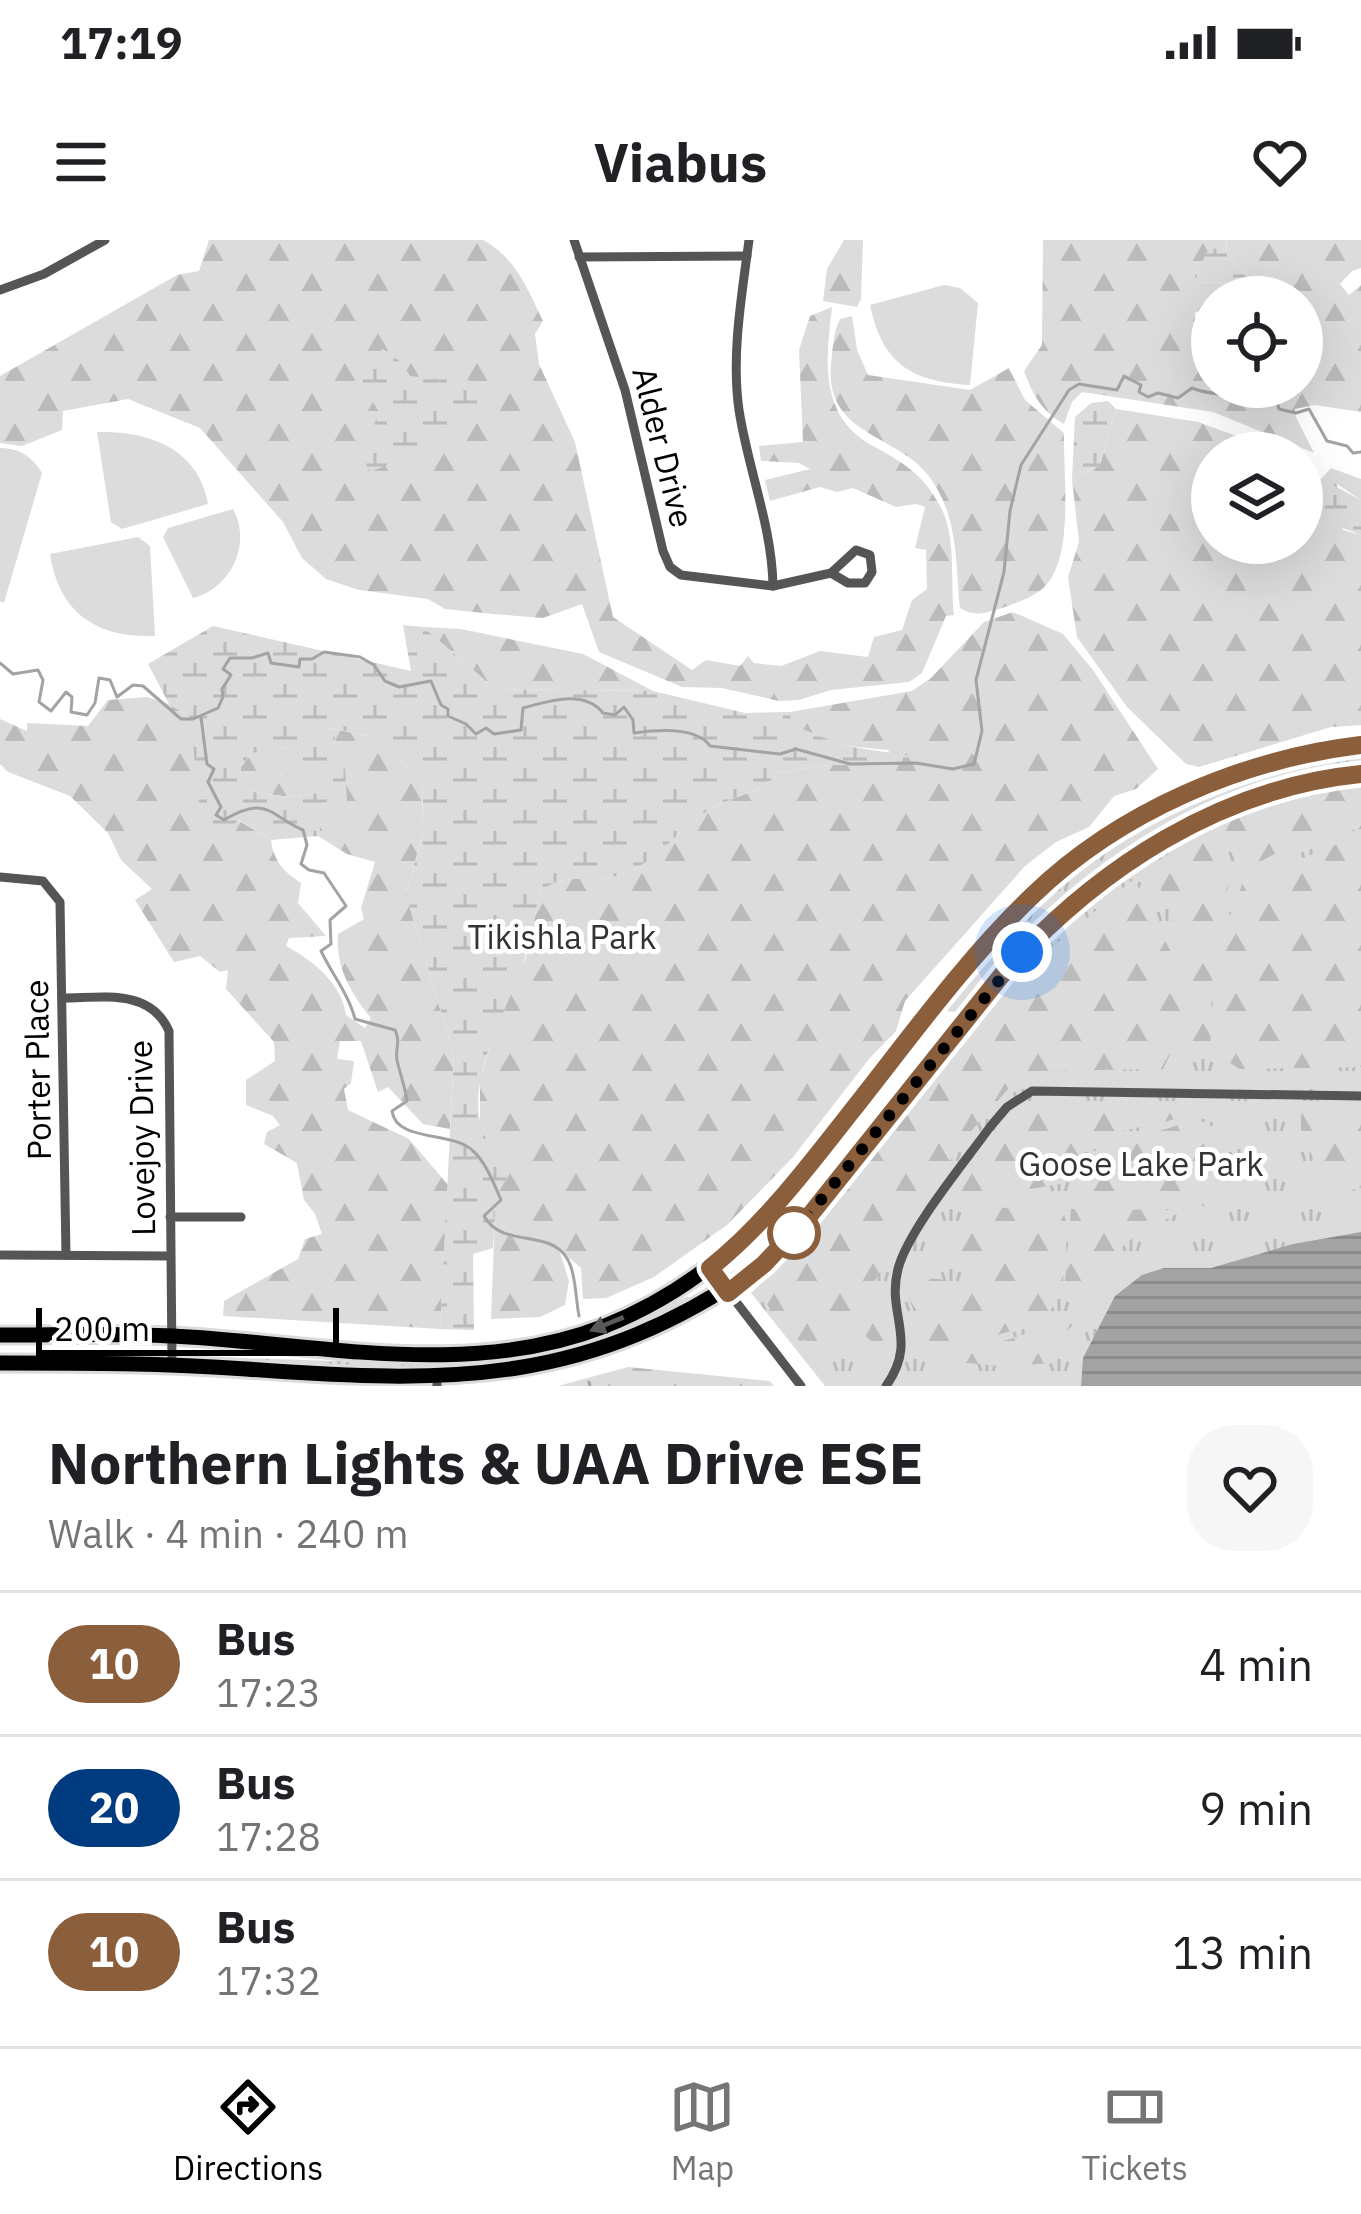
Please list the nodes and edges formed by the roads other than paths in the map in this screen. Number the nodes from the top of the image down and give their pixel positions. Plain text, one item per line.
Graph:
1 (105, 240) edge
2 (574, 240) edge
3 (749, 240) edge
4 (747, 256) junction
5 (579, 257) junction
6 (0, 290) edge
7 (831, 573) junction
8 (773, 586) junction
9 (1361, 745) edge
10 (1361, 774) edge
11 (0, 877) edge
12 (63, 998) junction
13 (1361, 1096) edge
14 (170, 1217) junction
15 (241, 1217) dead end
16 (66, 1255) junction
17 (0, 1256) edge
18 (170, 1256) junction
19 (710, 1268) junction
20 (728, 1293) junction
21 (0, 1335) edge
22 (172, 1336) junction
23 (0, 1363) edge
24 (172, 1364) junction
25 (436, 1385) edge
26 (801, 1386) edge
27 (886, 1386) edge

1 - 6 street
2 - 5 street, Alder Drive
3 - 4 street
4 - 5 street
4 - 8 street
5 - 8 street, Alder Drive
7 - 7 street
7 - 8 street
9 - 19 main road
10 - 20 main road
11 - 12 street, Porter Place
12 - 14 street, Lovejoy Drive
12 - 16 street, Porter Place
13 - 27 street
14 - 15 street
14 - 18 street, Lovejoy Drive
16 - 17 street
16 - 18 street
18 - 22 street, Lovejoy Drive
19 - 20 street
19 -> 22 main road
20 - 25 main road
20 - 26 street
21 - 22 main road
22 - 24 street, Lovejoy Drive
23 - 24 main road
24 - 25 main road

